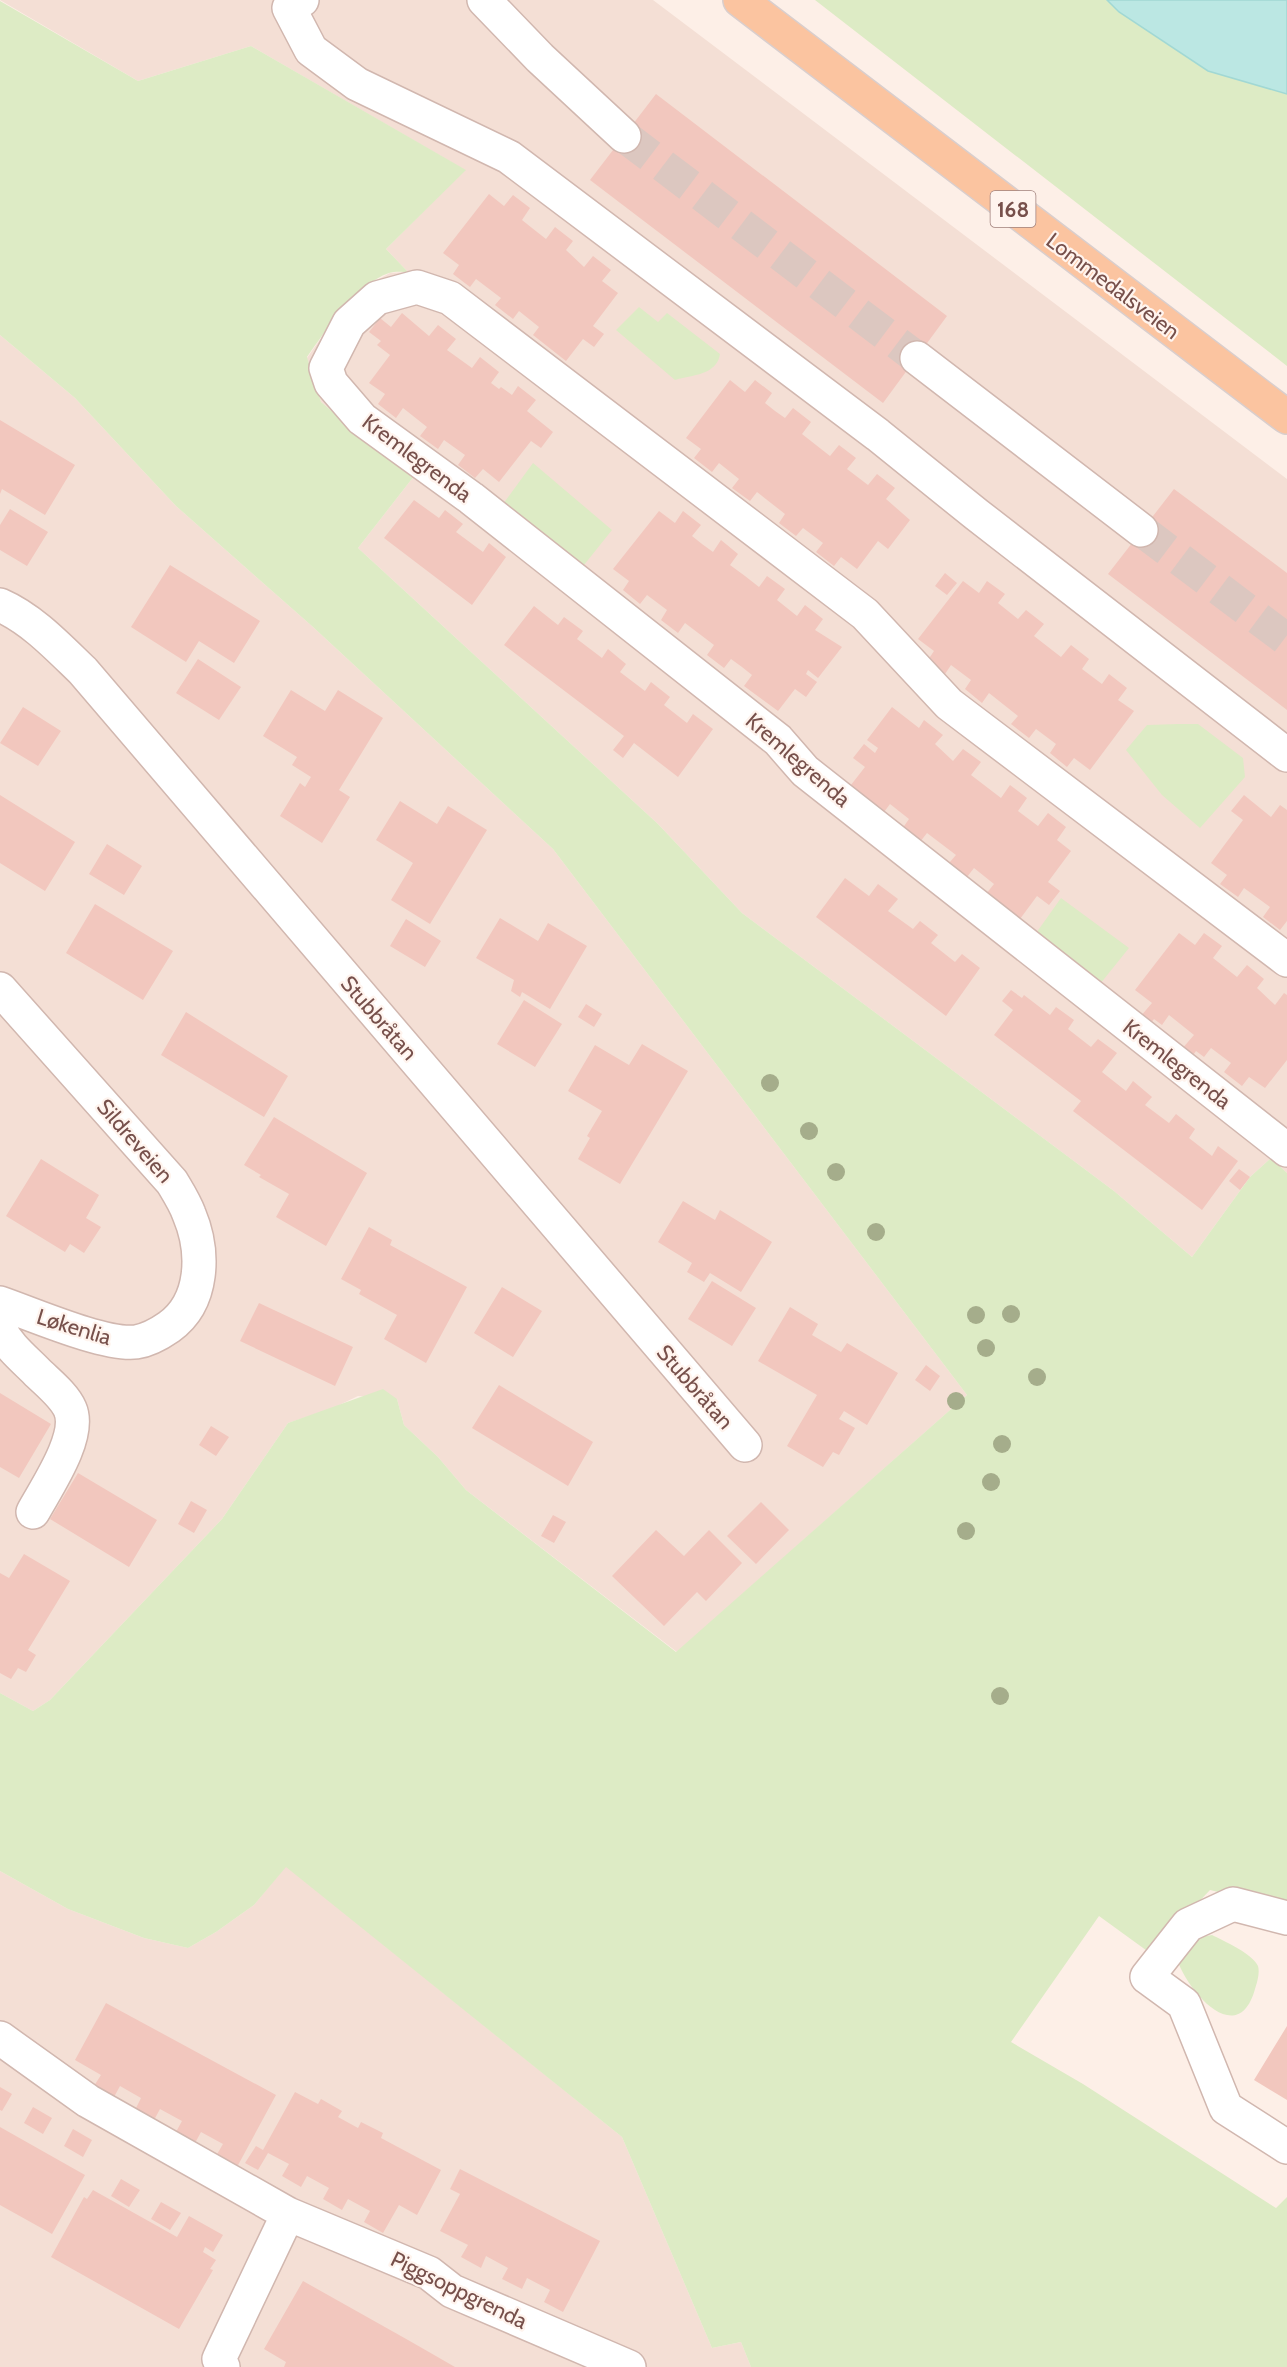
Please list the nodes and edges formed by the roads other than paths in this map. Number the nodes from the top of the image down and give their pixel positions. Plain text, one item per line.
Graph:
1 (302, 0) edge
2 (484, 0) edge
3 (740, 0) edge
4 (624, 136) tunnel mouth
5 (917, 358) tunnel mouth
6 (1287, 417) edge
7 (1142, 530) tunnel mouth
8 (0, 605) edge
9 (1287, 755) edge
10 (1287, 960) edge
11 (0, 989) edge
12 (1287, 1150) edge
13 (0, 1303) edge
14 (180, 1319) joint
15 (0, 1329) edge
16 (745, 1445) dead end
17 (33, 1512) dead end
18 (1287, 1918) edge
19 (0, 2038) edge
20 (1287, 2147) edge
21 (288, 2214) junction
22 (223, 2367) edge
23 (629, 2367) edge

1 - 9 street
2 - 4 street
3 - 6 main road, Lommedalsveien / 168
5 - 7 street
8 - 16 street, Stubbråtan
10 - 12 street, Kremlegrenda
11 - 14 street, Sildreveien
13 - 14 street, Løkenlia
15 - 17 street
18 - 20 street
19 - 21 street, Piggsoppgrenda
21 - 22 street
21 - 23 street, Piggsoppgrenda

